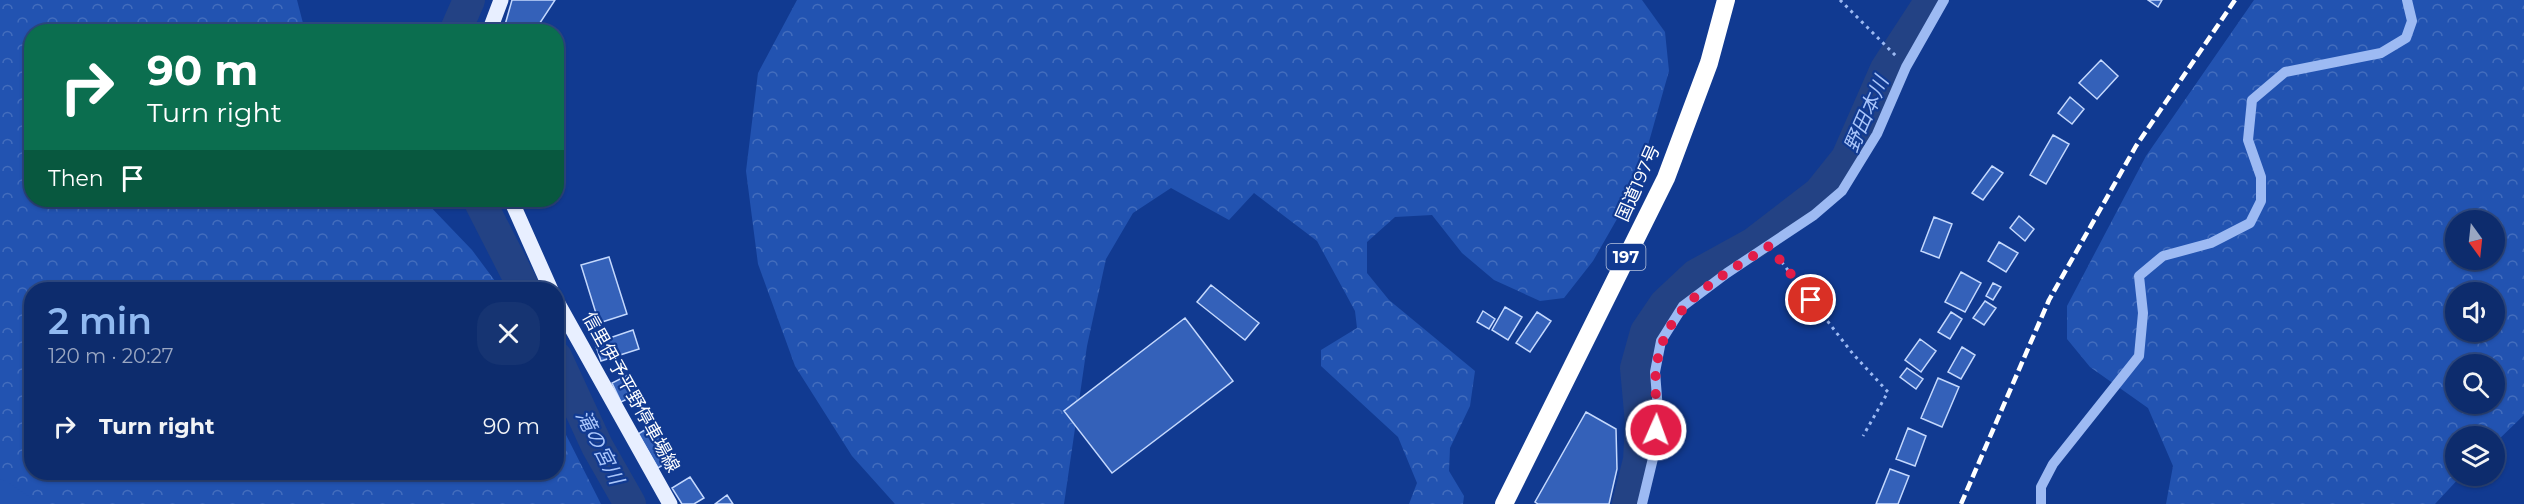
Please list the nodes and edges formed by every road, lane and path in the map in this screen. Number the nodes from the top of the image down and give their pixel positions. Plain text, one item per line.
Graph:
1 (501, 0) edge
2 (1726, 0) edge
3 (1840, 0) edge
4 (1944, 0) edge
5 (2407, 0) edge
6 (492, 24) edge
7 (1906, 67) junction
8 (514, 207) edge
9 (1769, 246) junction
10 (547, 282) edge
11 (564, 314) edge
12 (1863, 436) dead end
13 (670, 504) edge
14 (1504, 504) edge
15 (1642, 504) edge
16 (2041, 504) edge

1 - 6 main road
2 - 14 highway, 国道197号 / 197
3 - 7 path
4 - 7 street
5 - 16 street
7 - 9 street
8 - 10 main road
9 - 12 path
9 - 15 street
11 - 13 main road, 信里伊予平野停車場線

